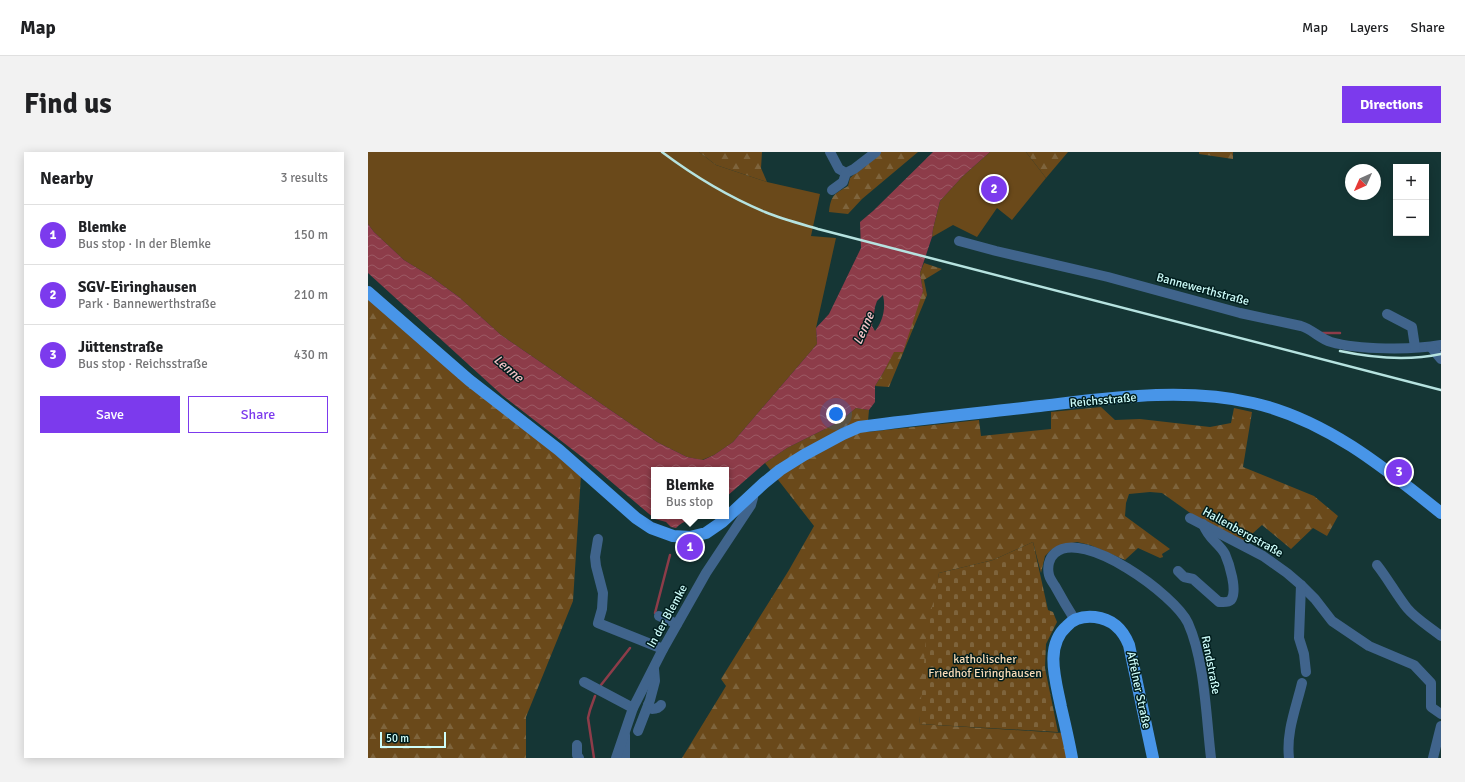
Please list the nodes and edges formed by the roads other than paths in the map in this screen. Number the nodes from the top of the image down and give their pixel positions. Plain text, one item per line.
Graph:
1 (830, 152) edge
2 (876, 152) edge
3 (846, 173) junction
4 (832, 190) dead end
5 (959, 240) dead end
6 (368, 292) edge
7 (1387, 314) dead end
8 (1436, 346) edge
9 (1415, 347) junction
10 (1441, 359) edge
11 (753, 494) junction
12 (1441, 513) edge
13 (729, 516) edge
14 (1190, 518) dead end
15 (725, 519) edge
16 (1203, 524) junction
17 (598, 538) dead end
18 (1377, 565) dead end
19 (1178, 571) dead end
20 (1301, 585) junction
21 (659, 616) dead end
22 (1075, 620) junction
23 (677, 624) junction
24 (1441, 636) edge
25 (663, 649) junction
26 (654, 669) junction
27 (1306, 672) dead end
28 (584, 682) dead end
29 (1302, 683) dead end
30 (648, 705) junction
31 (661, 705) dead end
32 (633, 708) junction
33 (1441, 714) edge
34 (1441, 726) edge
35 (625, 731) junction
36 (638, 731) dead end
37 (577, 745) dead end
38 (579, 758) edge
39 (616, 758) edge
40 (625, 758) edge
41 (1072, 758) edge
42 (1153, 758) edge
43 (1210, 758) edge
44 (1289, 758) edge
45 (1433, 758) edge

1 - 3 street
2 - 3 street
3 - 4 street
5 - 9 street, Bannewerthstraße
6 - 15 main road, Reichsstraße
7 - 9 street
8 - 9 street, Bannewerthstraße
8 - 10 street
11 - 12 main road, Reichsstraße
11 - 13 main road, Reichsstraße
11 - 23 street, In der Blemke
14 - 16 street, Hallenbergstraße
16 - 19 street
16 - 20 street, Hallenbergstraße
17 - 25 street
18 - 24 street
20 - 27 street
20 - 33 street, Hallenbergstraße
21 - 23 street
22 - 41 main road
22 - 42 main road, Affelner Straße
22 - 43 street, Randstraße
23 - 25 street, In der Blemke
25 - 26 street, In der Blemke
26 - 30 street
26 - 32 street, In der Blemke
28 - 32 street
29 - 44 street
30 - 31 street
30 - 36 street
32 - 35 street, In der Blemke
34 - 45 street
35 - 39 street, In der Blemke
35 - 40 street
37 - 38 street

